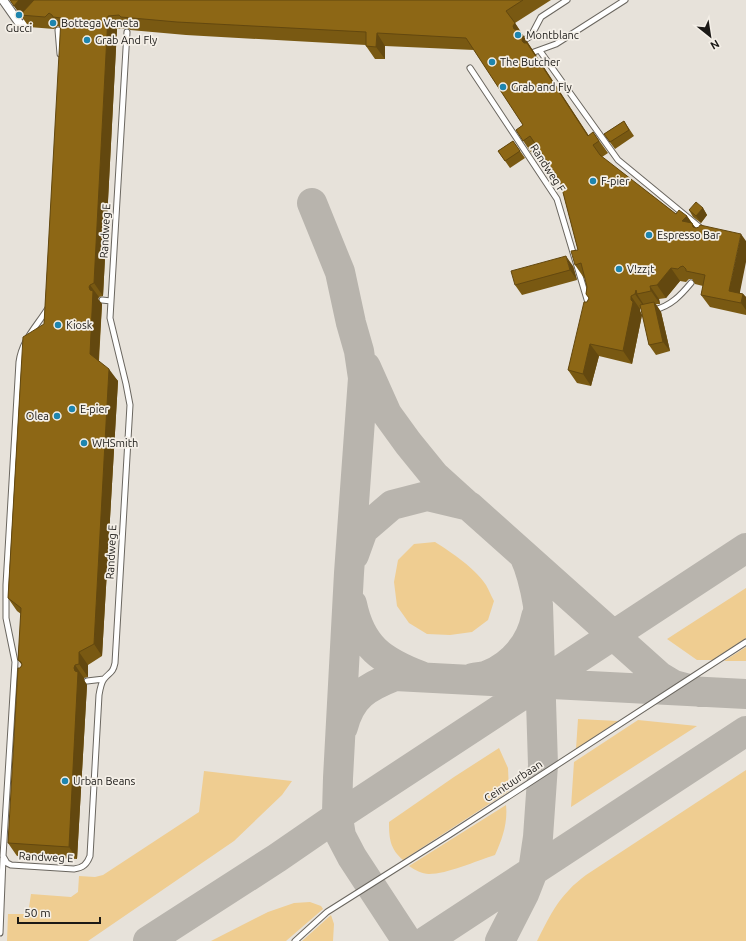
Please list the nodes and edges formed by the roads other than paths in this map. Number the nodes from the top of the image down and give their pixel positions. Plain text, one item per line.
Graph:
1 (3, 0) edge
2 (47, 0) edge
3 (567, 0) edge
4 (625, 0) edge
5 (58, 30) dead end
6 (127, 32) dead end
7 (526, 39) dead end
8 (61, 59) edge
9 (470, 68) dead end
10 (705, 237) edge
11 (691, 283) edge
12 (102, 300) dead end
13 (111, 301) junction
14 (48, 303) edge
15 (650, 310) edge
16 (594, 311) edge
17 (3, 585) edge
18 (746, 642) edge
19 (15, 666) junction
20 (20, 673) edge
21 (104, 679) junction
22 (87, 681) dead end
23 (4, 856) junction
24 (0, 933) edge
25 (295, 941) edge

1 - 2 street
3 - 7 lane
4 - 10 lane
5 - 8 lane
6 - 13 lane, Randweg E
9 - 16 lane, Randweg F
11 - 15 lane
12 - 13 lane
13 - 21 lane, Randweg E
14 - 17 lane, Randweg E
17 - 19 lane, Randweg E
18 - 25 lane, Ceintuurbaan
19 - 20 lane
19 - 23 lane, Randweg E
21 - 22 lane
21 - 23 lane, Randweg E
23 - 24 lane

